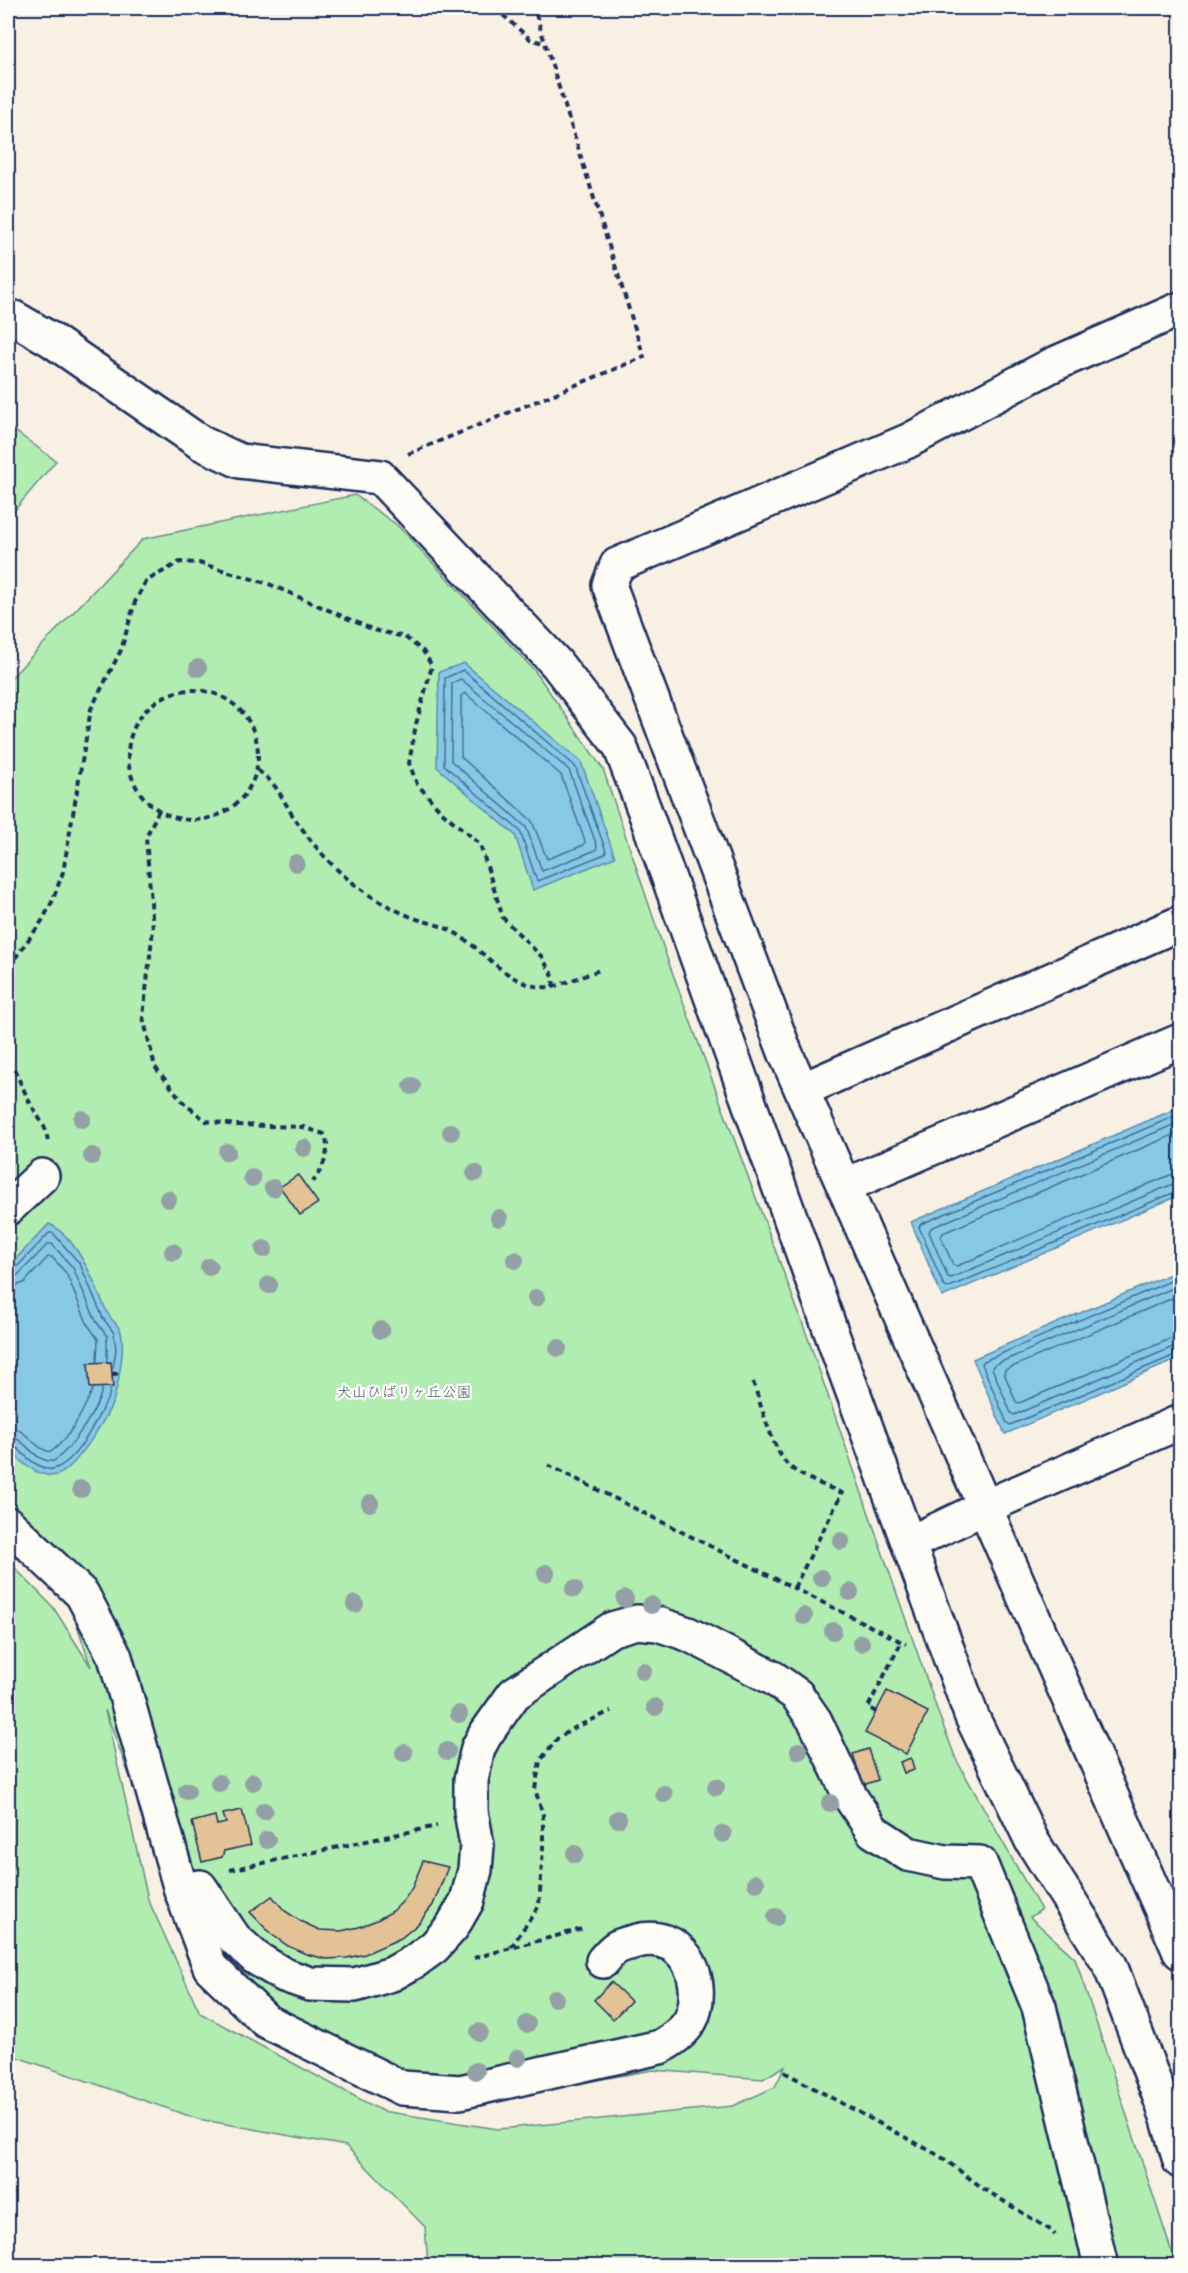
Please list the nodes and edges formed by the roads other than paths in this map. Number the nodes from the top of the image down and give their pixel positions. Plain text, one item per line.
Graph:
1 (1180, 309) edge
2 (8, 317) edge
3 (1180, 923) edge
4 (1180, 1041) edge
5 (802, 1090) junction
6 (42, 1176) road end
7 (844, 1186) junction
8 (8, 1208) edge
9 (1180, 1422) edge
10 (985, 1507) junction
11 (8, 1524) edge
12 (910, 1543) junction
13 (190, 1888) junction
14 (1176, 1932) edge
15 (603, 1961) dead end
16 (1180, 2161) edge
17 (1101, 2265) edge

1 - 5 street
2 - 12 street
3 - 5 street
4 - 7 street
5 - 7 street
6 - 8 street
7 - 10 street
9 - 10 street
10 - 12 street
10 - 14 street
11 - 13 street
12 - 16 street
13 - 15 street
13 - 17 street

